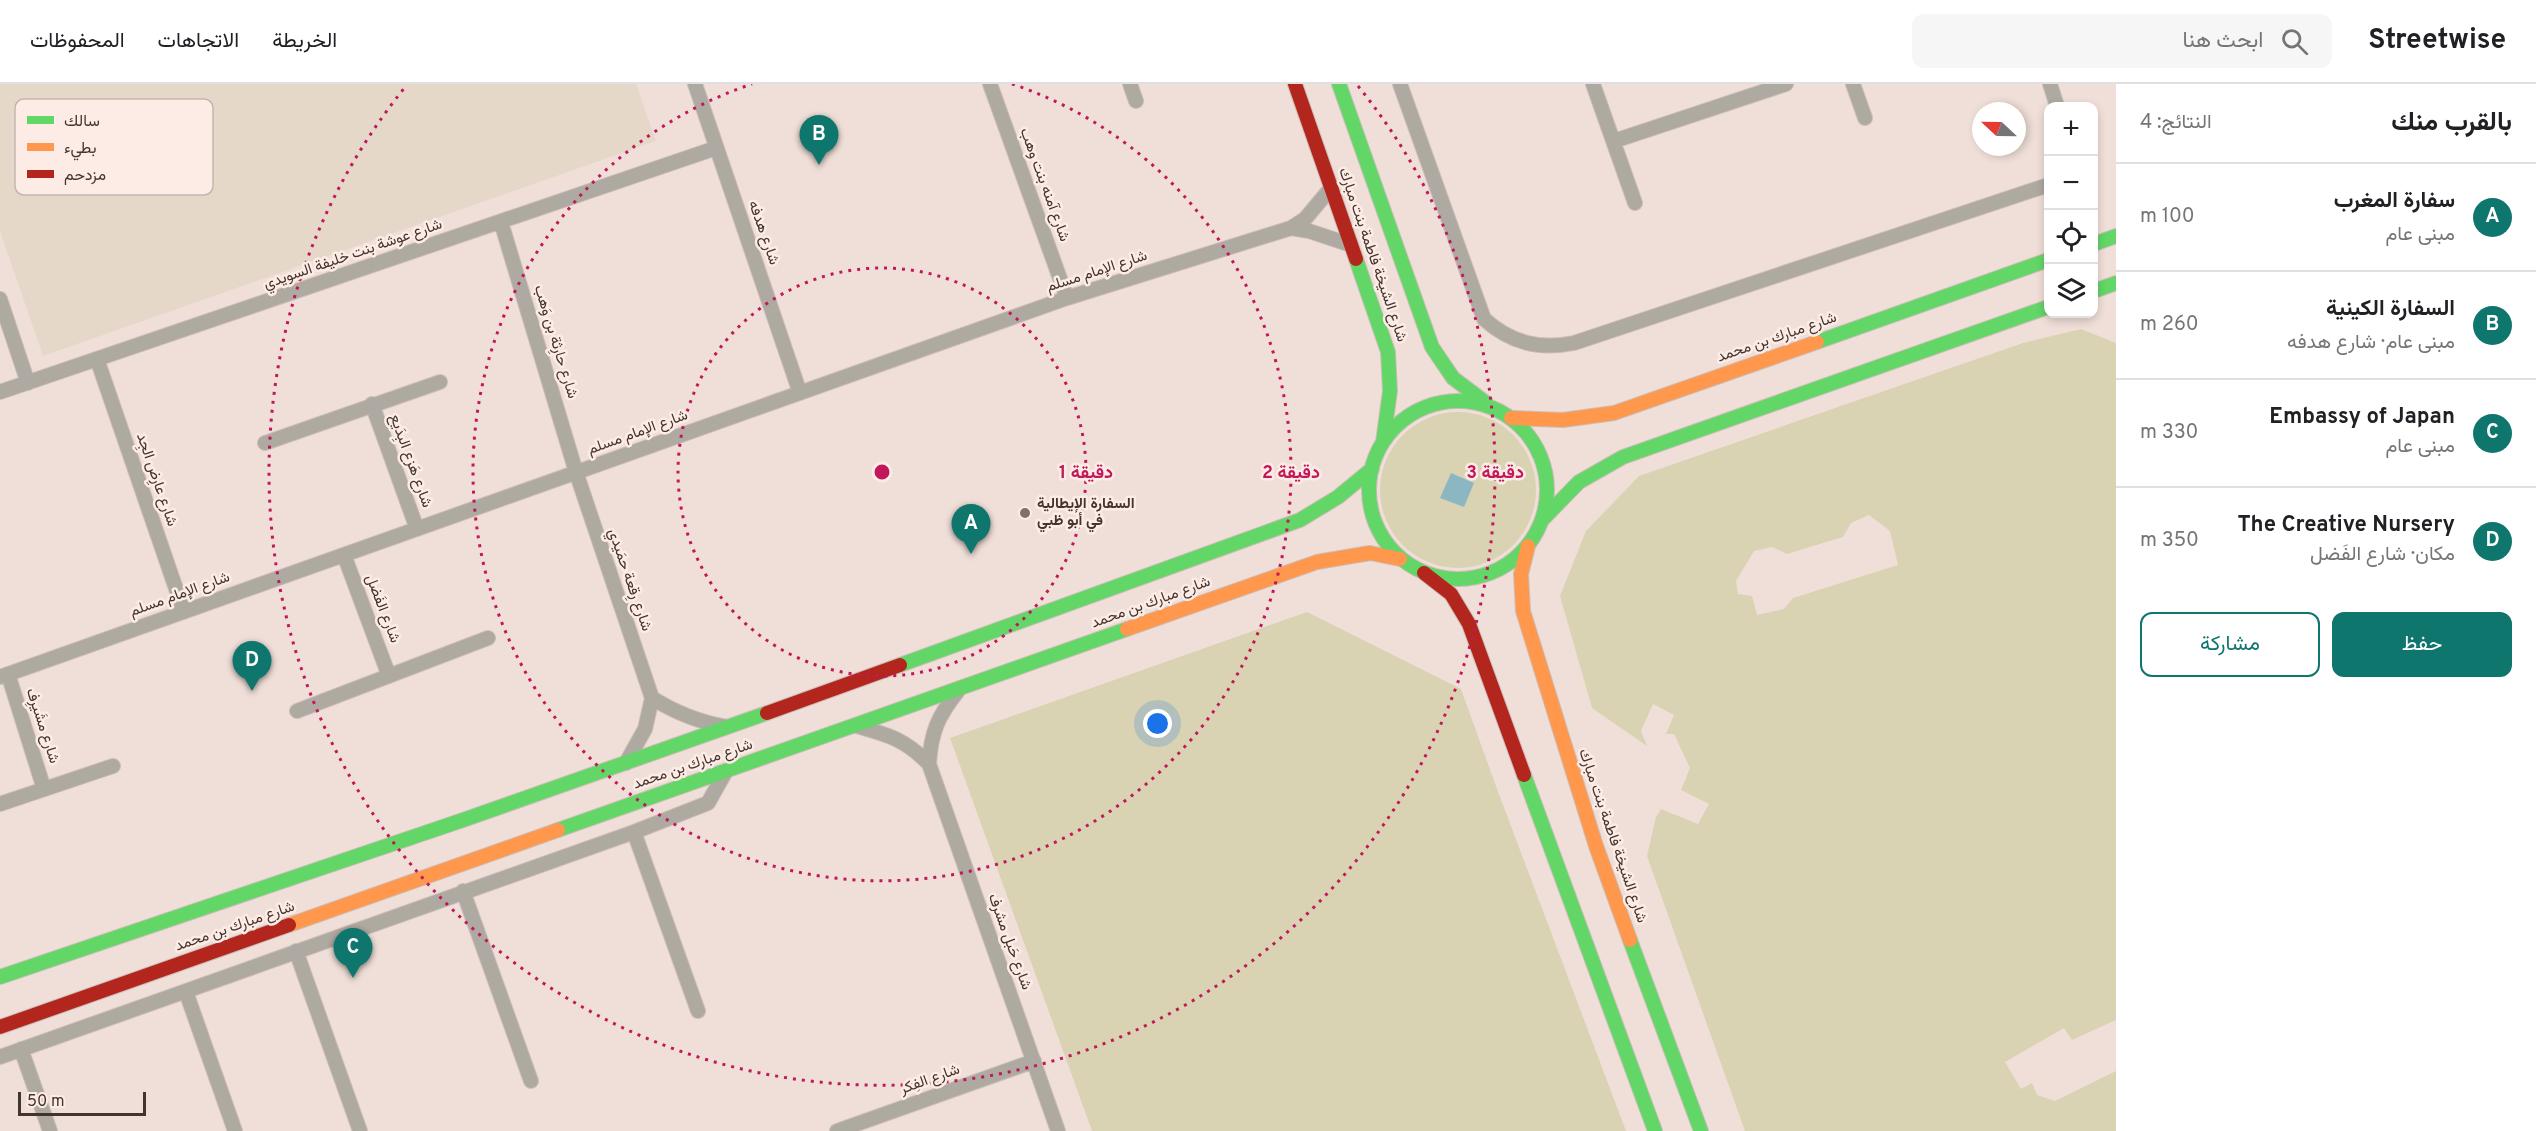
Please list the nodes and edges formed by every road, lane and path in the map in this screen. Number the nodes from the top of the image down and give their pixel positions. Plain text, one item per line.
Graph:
1 (695, 84) edge
2 (990, 84) edge
3 (1130, 84) edge
4 (1295, 84) edge
5 (1339, 84) edge
6 (1400, 84) edge
7 (1593, 84) edge
8 (1786, 84) edge
9 (1853, 84) edge
10 (2050, 84) edge
11 (1136, 101) dead end
12 (2056, 102) edge
13 (1865, 118) dead end
14 (1614, 141) junction
15 (716, 148) junction
16 (2044, 187) edge
17 (1332, 188) junction
18 (1635, 203) dead end
19 (501, 222) junction
20 (1291, 228) junction
21 (2116, 236) edge
22 (2098, 243) edge
23 (1351, 245) junction
24 (2044, 262) edge
25 (2116, 283) edge
26 (2098, 290) edge
27 (1067, 298) junction
28 (0, 299) edge
29 (2044, 309) edge
30 (97, 359) junction
31 (440, 382) dead end
32 (28, 383) junction
33 (0, 392) edge
34 (800, 393) junction
35 (372, 404) junction
36 (1491, 407) junction
37 (1511, 418) junction
38 (266, 442) dead end
39 (1383, 442) junction
40 (1372, 469) junction
41 (576, 472) junction
42 (1542, 521) junction
43 (417, 529) junction
44 (1528, 546) junction
45 (344, 555) junction
46 (1400, 559) junction
47 (1424, 573) junction
48 (184, 612) junction
49 (488, 638) dead end
50 (4, 675) edge
51 (390, 676) junction
52 (958, 691) junction
53 (652, 698) junction
54 (297, 711) dead end
55 (857, 726) junction
56 (728, 727) junction
57 (626, 763) junction
58 (929, 764) junction
59 (113, 766) dead end
60 (726, 771) junction
61 (44, 789) junction
62 (0, 804) edge
63 (634, 832) junction
64 (463, 891) junction
65 (296, 951) junction
66 (0, 977) edge
67 (186, 992) junction
68 (698, 1011) dead end
69 (0, 1027) edge
70 (21, 1049) junction
71 (0, 1057) edge
72 (1034, 1061) junction
73 (531, 1080) dead end
74 (50, 1131) edge
75 (236, 1131) edge
76 (360, 1131) edge
77 (837, 1131) edge
78 (1058, 1131) edge
79 (1655, 1131) edge
80 (1701, 1131) edge

1 - 15 street, شارع هدفه
2 - 27 street, شارع آمنه بنت وهب
3 - 11 street
4 - 17 main road, شارع الشيخة فاطمة بنت مبارك
5 - 36 main road, شارع الشيخة فاطمة بنت مبارك
6 - 16 street
7 - 14 street
8 - 14 street
9 - 13 street
10 - 12 street
14 - 18 street
15 - 19 street, شارع عوشة بنت خليفة السويدي
15 - 34 street, شارع هدفه
17 - 20 street, شارع الإمام مسلم
17 - 23 main road, شارع الشيخة فاطمة بنت مبارك
19 - 30 street, شارع عوشة بنت خليفة السويدي
19 - 41 street, شارع حارِثة بن وَهب
20 - 23 street
20 - 27 street, شارع الإمام مسلم
21 - 22 main road
23 - 39 main road, شارع الشيخة فاطمة بنت مبارك
24 - 37 main road, شارع مبارك بن محمد
25 - 26 main road
27 - 34 street, شارع الإمام مسلم
28 - 32 street
29 - 42 main road
30 - 32 street, شارع عوشة بنت خليفة السويدي
30 - 48 street, شارع عارِض الجِد
31 - 35 street, شارع هَزع البِدَيع
32 - 33 street, شارع عوشة بنت خليفة السويدي
34 - 41 street, شارع الإمام مسلم
35 - 38 street, شارع هَزع البِدَيع
35 - 43 street, شارع هَزع البِدَيع
36 - 37 main road
36 - 39 main road
37 - 42 main road
39 - 40 main road
40 - 46 main road
40 - 56 main road, شارع مبارك بن محمد
41 - 43 street, شارع الإمام مسلم
41 - 53 street, شارع رِقعة حمَيدي
42 - 44 main road
43 - 45 street, شارع الإمام مسلم
44 - 47 main road
44 - 80 main road, شارع الشيخة فاطمة بنت مبارك
45 - 48 street, شارع الإمام مسلم
45 - 51 street, شارع الفَضل
46 - 47 main road
46 - 52 main road, شارع مبارك بن محمد
47 - 79 main road
48 - 50 street, شارع الإمام مسلم
49 - 51 street
50 - 61 street, شارع مشَيرِف
51 - 54 street
52 - 55 main road, شارع مبارك بن محمد
52 - 58 street, شارع حَبل مشرف
53 - 56 street
53 - 57 street
55 - 58 street, شارع حَبل مشرف
55 - 60 main road, شارع مبارك بن محمد
56 - 57 main road, شارع مبارك بن محمد
57 - 66 main road, شارع مبارك بن محمد
58 - 72 street, شارع حَبل مشرف
59 - 61 street, شارع مشَيرِف
60 - 63 street
60 - 69 main road, شارع مبارك بن محمد
61 - 62 street, شارع مشَيرِف
63 - 64 street
63 - 68 street
64 - 65 street
64 - 73 street
65 - 67 street
65 - 76 street
67 - 70 street
67 - 75 street
70 - 71 street
70 - 74 street
72 - 77 street, شارع الفِكر
72 - 78 street, شارع حَبل مشرف

